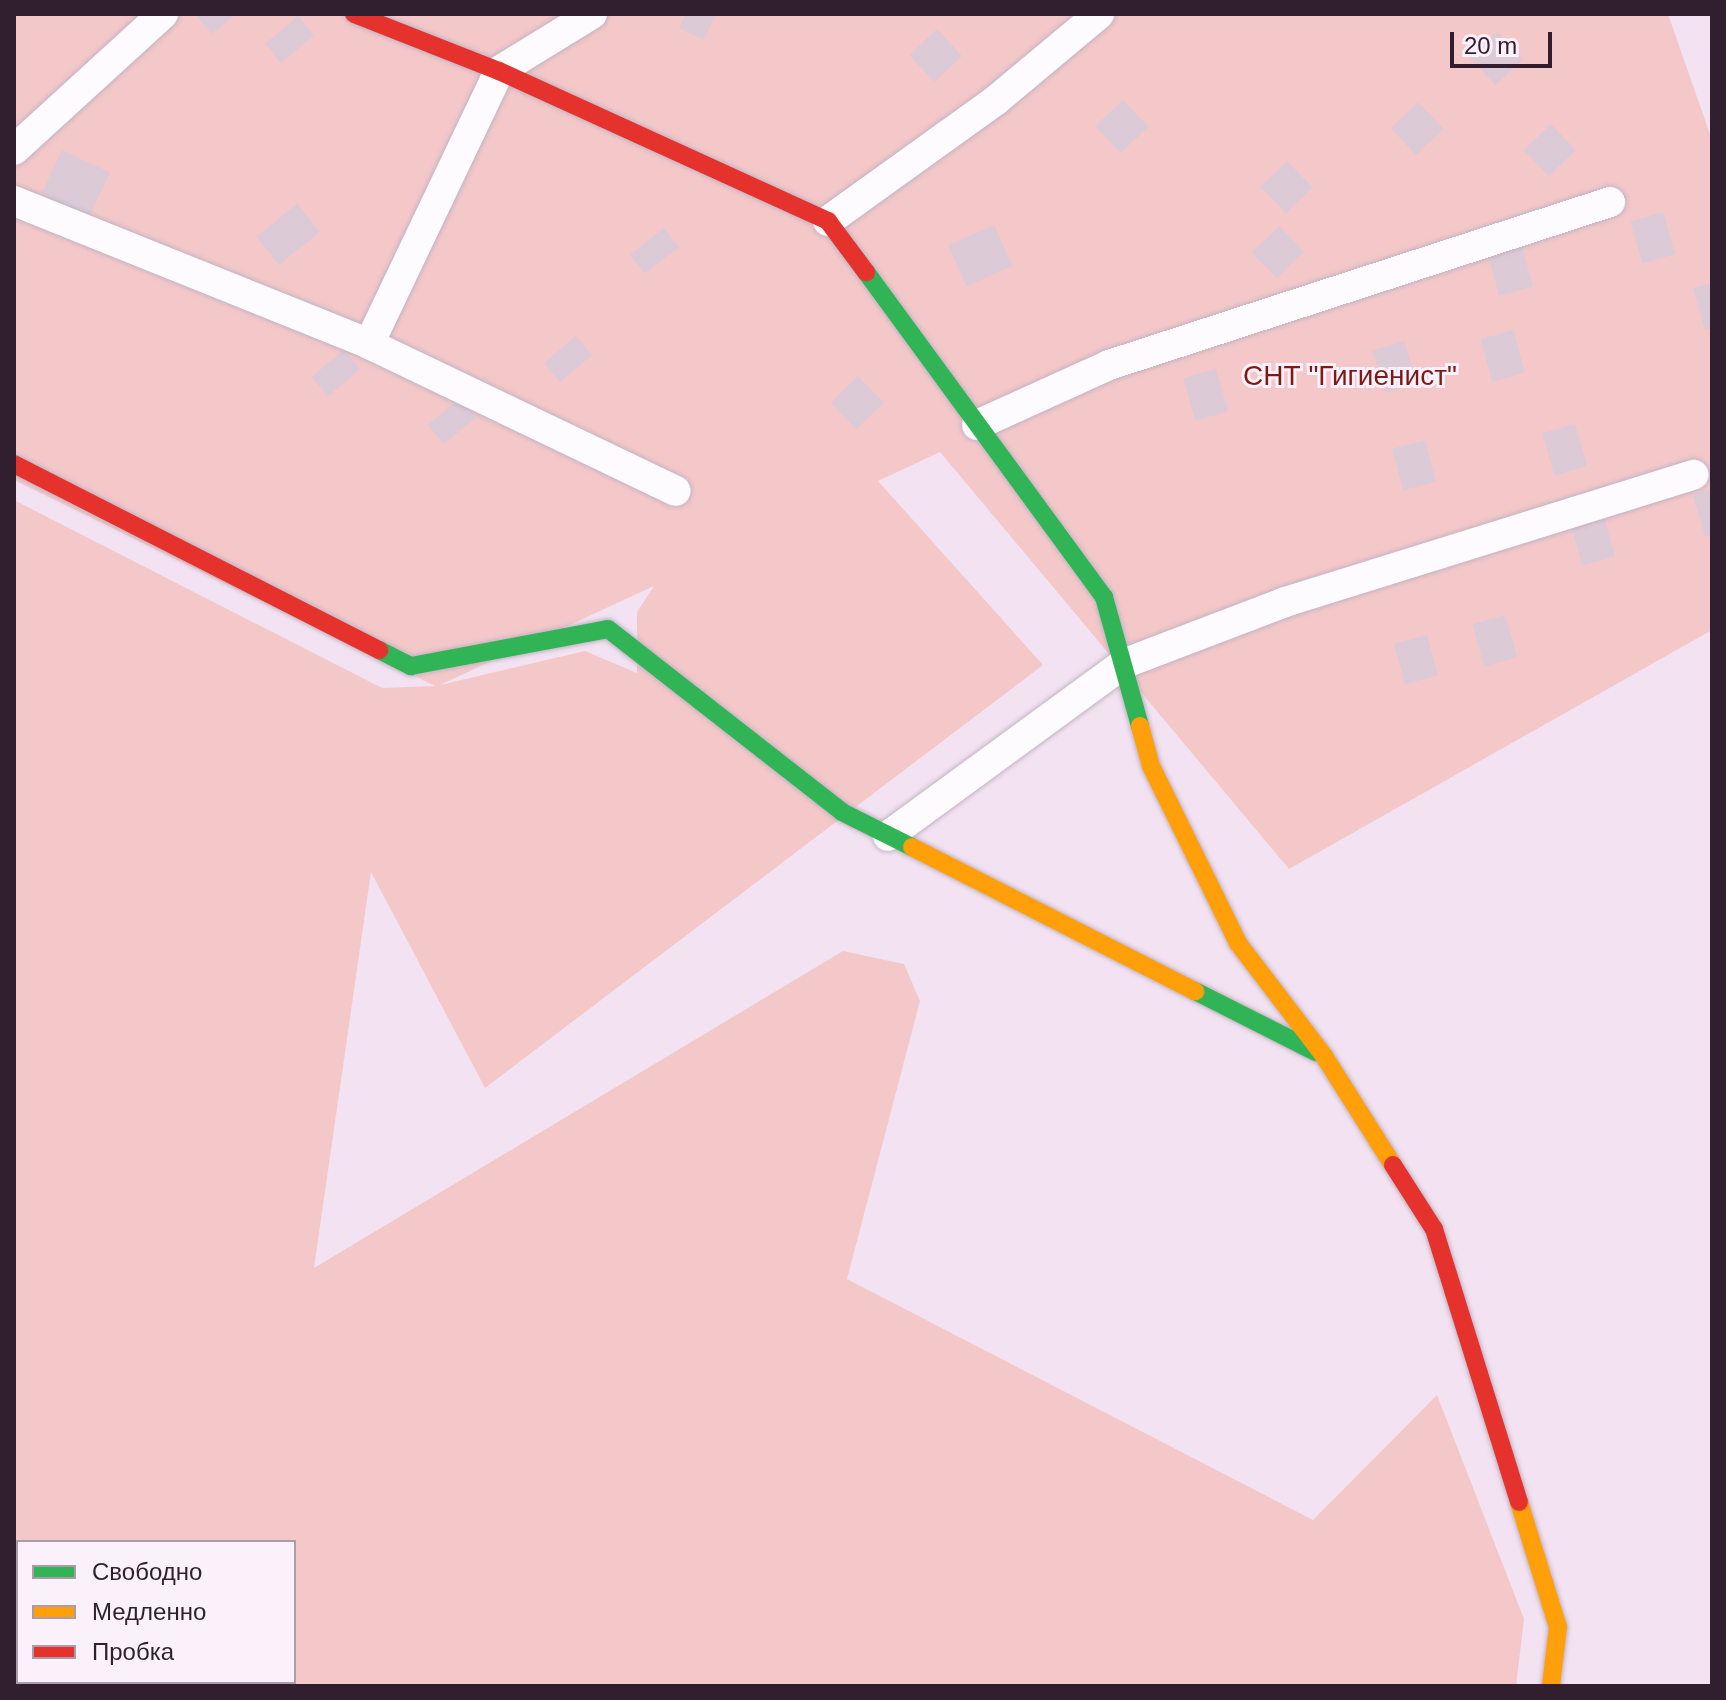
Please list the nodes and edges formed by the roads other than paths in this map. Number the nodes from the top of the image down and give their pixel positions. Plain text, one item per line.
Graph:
1 (163, 14) edge
2 (354, 14) edge
3 (592, 14) edge
4 (1099, 14) edge
5 (499, 71) junction
6 (14, 150) edge
7 (14, 201) edge
8 (1610, 202) dead end
9 (828, 221) junction
10 (369, 344) junction
11 (977, 425) junction
12 (14, 464) edge
13 (1694, 475) dead end
14 (676, 491) dead end
15 (1123, 664) junction
16 (888, 836) junction
17 (1324, 1056) junction
18 (1551, 1686) edge

1 - 6 street
2 - 5 street
3 - 5 street
4 - 9 street
5 - 9 street
5 - 10 street
7 - 10 street
8 - 11 street
9 - 11 street
10 - 14 street
11 - 15 street
12 - 16 street
13 - 15 street
15 - 16 street
15 - 17 street
16 - 17 street
17 - 18 street

